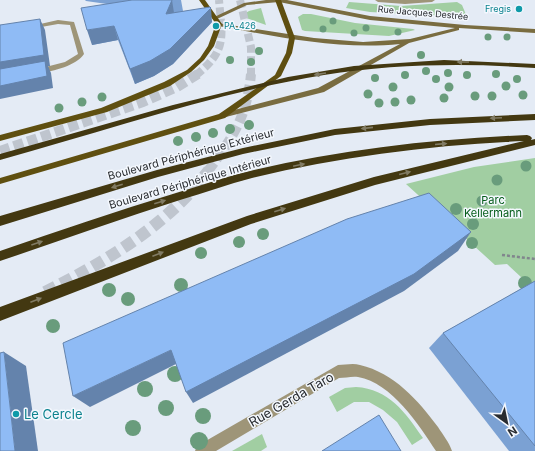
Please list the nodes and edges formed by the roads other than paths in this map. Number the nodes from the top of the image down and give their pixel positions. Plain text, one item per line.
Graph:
1 (202, 0) edge
2 (278, 0) edge
3 (378, 0) edge
4 (432, 0) edge
5 (217, 21) junction
6 (465, 27) junction
7 (22, 29) edge
8 (535, 31) edge
9 (292, 38) junction
10 (410, 41) junction
11 (535, 66) edge
12 (28, 72) edge
13 (222, 116) junction
14 (535, 117) edge
15 (0, 138) edge
16 (535, 138) edge
17 (535, 142) edge
18 (0, 157) edge
19 (0, 181) edge
20 (0, 222) edge
21 (0, 256) edge
22 (0, 314) edge
23 (202, 451) edge
24 (445, 451) edge

1 - 5 main road
2 - 5 main road, Rue Jacques Destrée
2 - 6 main road, Rue Jacques Destrée
2 - 9 main road
3 - 4 street
5 - 9 main road
5 - 15 main road
6 - 8 main road, Rue Jacques Destrée
6 - 10 main road
7 - 12 street
9 - 10 main road
9 - 13 main road
10 - 13 main road
11 -> 18 highway
13 - 19 main road
14 -> 20 highway, Boulevard Périphérique Extérieur
21 -> 16 highway, Boulevard Périphérique Intérieur
22 -> 17 highway
23 - 24 street, Rue Gerda Taro

